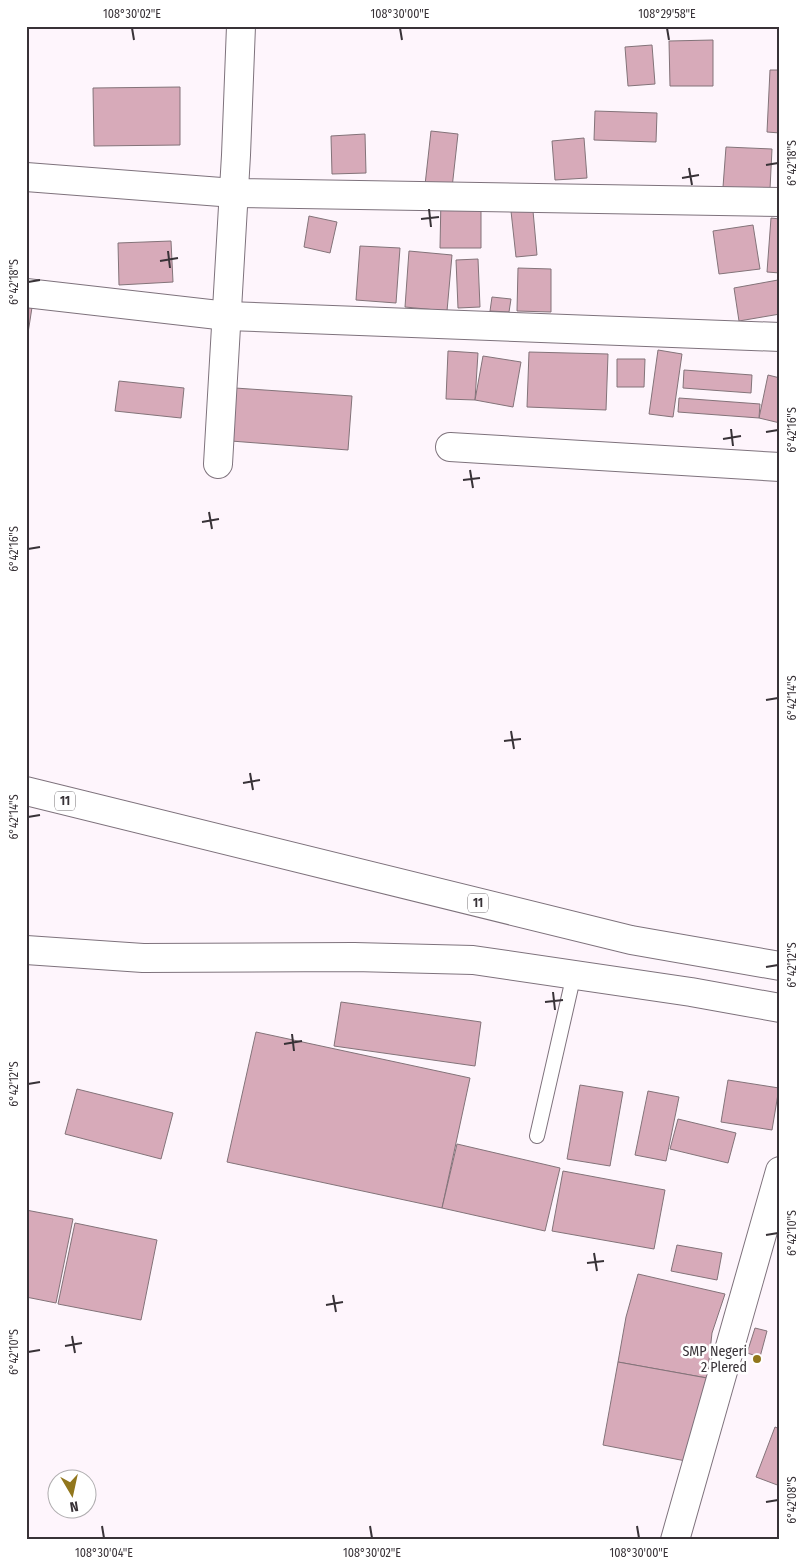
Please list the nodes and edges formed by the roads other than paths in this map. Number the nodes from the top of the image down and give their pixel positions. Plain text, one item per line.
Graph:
1 (241, 26) edge
2 (26, 176) edge
3 (234, 193) junction
4 (780, 202) edge
5 (26, 293) edge
6 (227, 316) junction
7 (780, 337) edge
8 (450, 448) dead end
9 (218, 464) dead end
10 (780, 467) edge
11 (26, 791) edge
12 (26, 950) edge
13 (780, 966) edge
14 (574, 974) junction
15 (780, 1008) edge
16 (537, 1136) dead end
17 (780, 1171) edge
18 (675, 1540) edge

1 - 3 main road
2 - 3 main road
3 - 4 main road
3 - 6 main road
5 - 6 main road
6 - 7 main road
6 - 9 main road
8 - 10 main road
11 - 13 main road, 11
12 - 14 main road
14 - 15 main road
14 - 16 lane
17 - 18 main road

